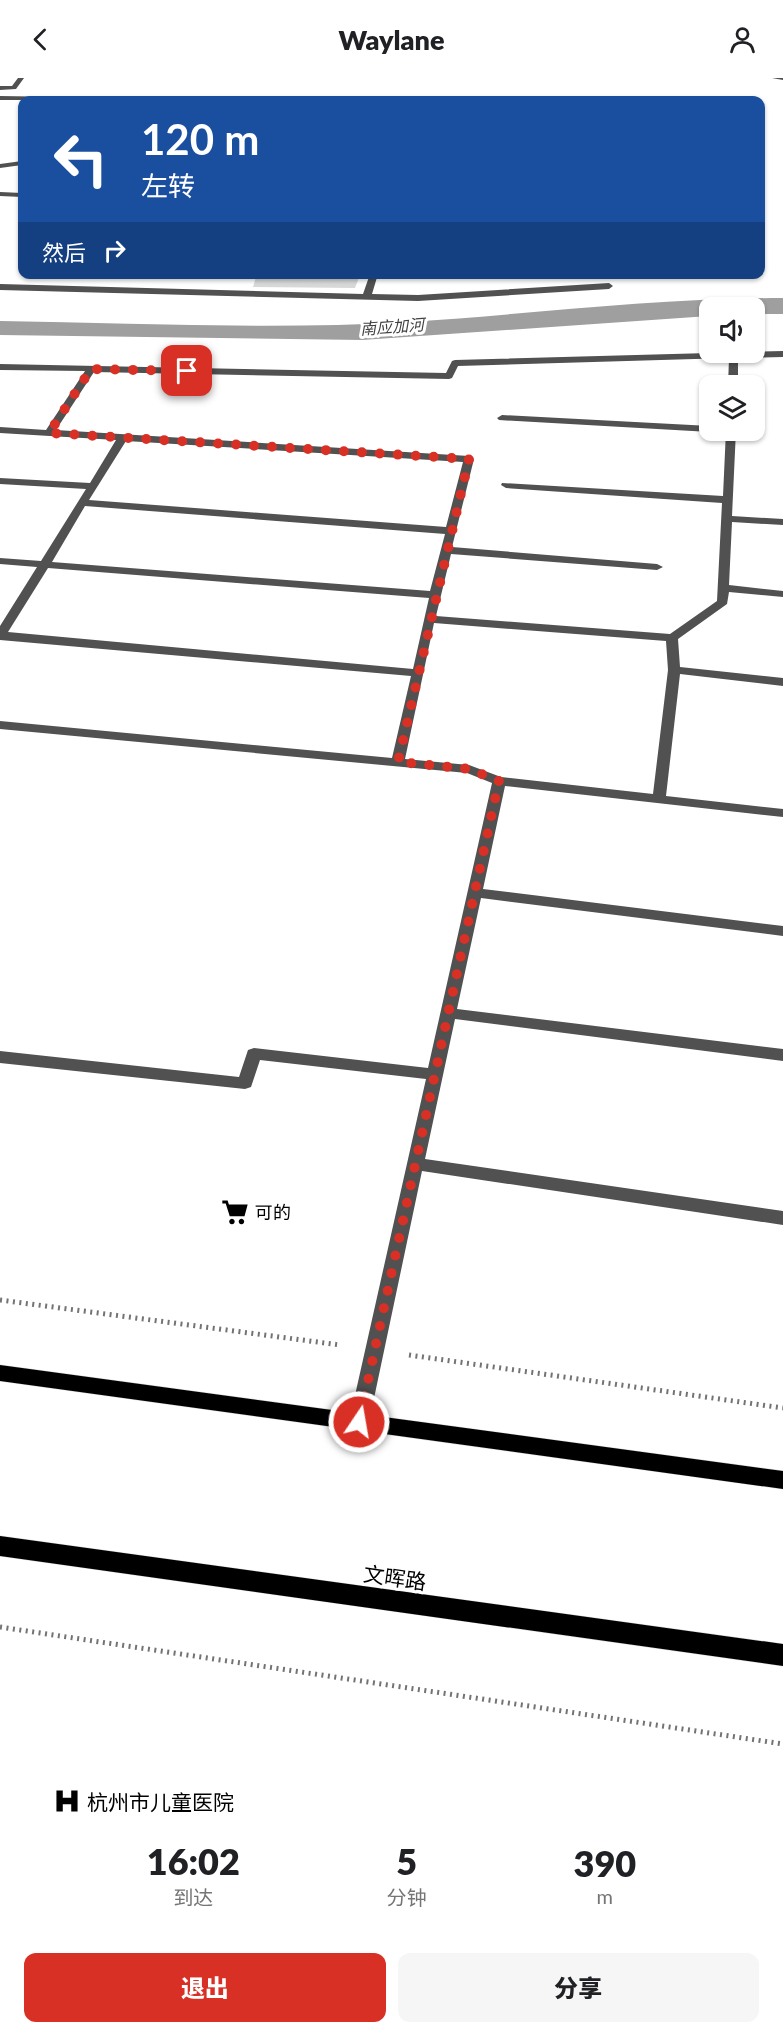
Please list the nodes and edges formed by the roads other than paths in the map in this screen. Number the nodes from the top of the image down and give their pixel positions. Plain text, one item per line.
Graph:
1 (21, 78) edge
2 (775, 78) edge
3 (783, 78) edge
4 (0, 88) edge
5 (0, 98) edge
6 (18, 98) edge
7 (18, 164) edge
8 (0, 166) edge
9 (0, 194) edge
10 (18, 195) edge
11 (372, 279) edge
12 (609, 286) dead end
13 (0, 287) edge
14 (367, 295) junction
15 (765, 354) edge
16 (783, 354) edge
17 (699, 356) edge
18 (0, 367) edge
19 (91, 369) junction
20 (502, 418) dead end
21 (699, 428) edge
22 (0, 430) edge
23 (49, 433) junction
24 (123, 437) junction
25 (731, 441) edge
26 (0, 481) edge
27 (506, 485) dead end
28 (93, 486) junction
29 (728, 500) junction
30 (83, 503) junction
31 (726, 519) junction
32 (783, 522) edge
33 (451, 531) junction
34 (447, 550) junction
35 (0, 561) edge
36 (44, 565) junction
37 (657, 567) dead end
38 (723, 588) junction
39 (783, 594) edge
40 (435, 595) junction
41 (429, 620) junction
42 (0, 635) edge
43 (672, 638) junction
44 (674, 670) junction
45 (418, 673) junction
46 (783, 682) edge
47 (0, 725) edge
48 (398, 762) junction
49 (499, 781) junction
50 (659, 799) junction
51 (783, 813) edge
52 (475, 893) junction
53 (783, 931) edge
54 (448, 1013) junction
55 (783, 1055) edge
56 (0, 1057) edge
57 (435, 1074) junction
58 (416, 1164) junction
59 (783, 1218) edge
60 (0, 1373) edge
61 (359, 1422) junction
62 (783, 1480) edge
63 (0, 1546) edge
64 (783, 1655) edge

1 - 4 lane
2 - 3 lane
5 - 6 lane
7 - 8 lane
9 - 10 lane
11 - 14 lane
12 - 14 lane
13 - 14 lane
15 - 16 lane
17 - 19 lane
18 - 19 lane
19 - 23 lane
20 - 21 lane
22 - 23 lane
23 - 24 lane
24 - 28 lane
24 - 33 lane
25 - 29 lane
26 - 28 lane
27 - 29 lane
28 - 30 lane
29 - 31 lane
30 - 33 lane
30 - 36 lane
31 - 32 lane
31 - 38 lane
33 - 34 lane
34 - 37 lane
34 - 40 lane
35 - 36 lane
36 - 40 lane
36 - 42 lane
38 - 39 lane
38 - 43 lane
40 - 41 lane
41 - 43 lane
41 - 45 lane
42 - 45 lane
43 - 44 lane
44 - 46 lane
44 - 50 lane
45 - 48 lane
47 - 48 lane
48 - 49 lane
49 - 50 lane
49 - 52 lane
50 - 51 lane
52 - 53 lane
52 - 54 lane
54 - 55 lane
54 - 57 lane
56 - 57 lane
57 - 58 lane
58 - 59 lane
58 - 61 lane
60 - 61 main road
61 - 62 main road
63 - 64 main road, 文晖路

